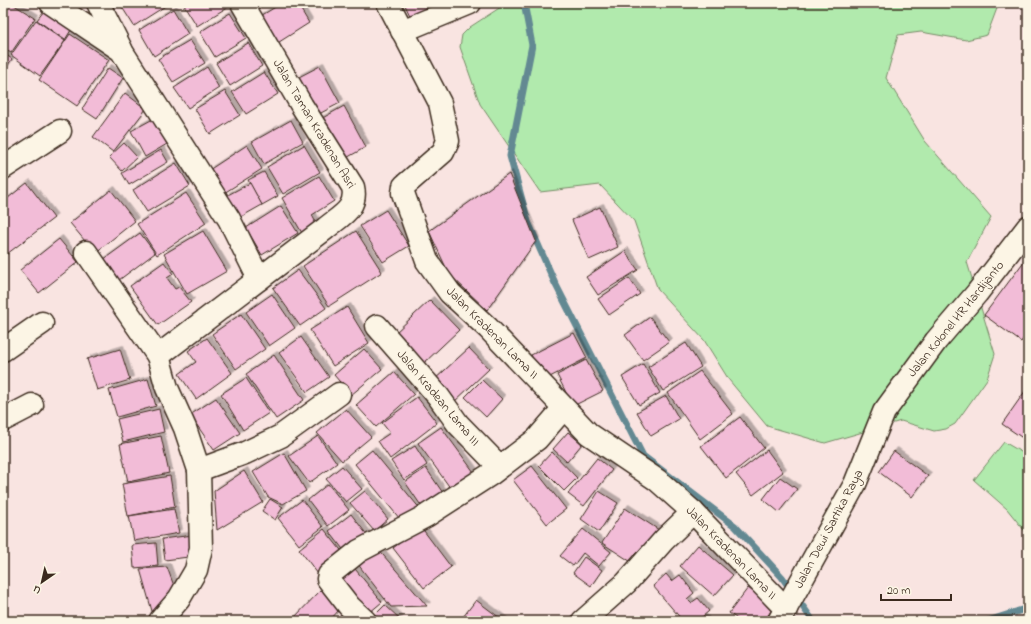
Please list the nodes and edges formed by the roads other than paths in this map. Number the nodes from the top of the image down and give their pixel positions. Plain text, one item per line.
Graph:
1 (51, 3) edge
2 (98, 3) edge
3 (242, 3) edge
4 (388, 3) edge
5 (470, 3) edge
6 (402, 30) junction
7 (121, 50) junction
8 (60, 131) dead end
9 (3, 168) edge
10 (1028, 227) edge
11 (86, 252) dead end
12 (259, 279) junction
13 (42, 323) dead end
14 (377, 326) dead end
15 (3, 350) edge
16 (158, 356) junction
17 (339, 394) dead end
18 (32, 405) dead end
19 (563, 409) junction
20 (884, 412) joint
21 (3, 420) edge
22 (501, 466) junction
23 (199, 470) junction
24 (693, 512) junction
25 (784, 611) edge
26 (160, 621) edge
27 (364, 621) edge
28 (583, 621) edge

1 - 7 street
2 - 7 street
3 - 12 street, Jalan Taman Kradenan Asri
4 - 6 street, Jalan Kradenan Lama II
5 - 6 street
6 - 19 street, Jalan Kradenan Lama II
7 - 12 street
8 - 9 street
10 - 20 street, Jalan Kolonel HR Hardijanto
11 - 16 street
12 - 16 street, Jalan Taman Kradenan Asri
13 - 15 street
14 - 22 street, Jalan Kradean Lama III
16 - 23 street
17 - 23 street
18 - 21 street
19 - 22 street
19 - 24 street, Jalan Kradenan Lama II
20 - 25 street, Jalan Dewi Sartika Raya
22 - 27 street
23 - 26 street
24 - 25 street, Jalan Kradenan Lama II
24 - 28 street

